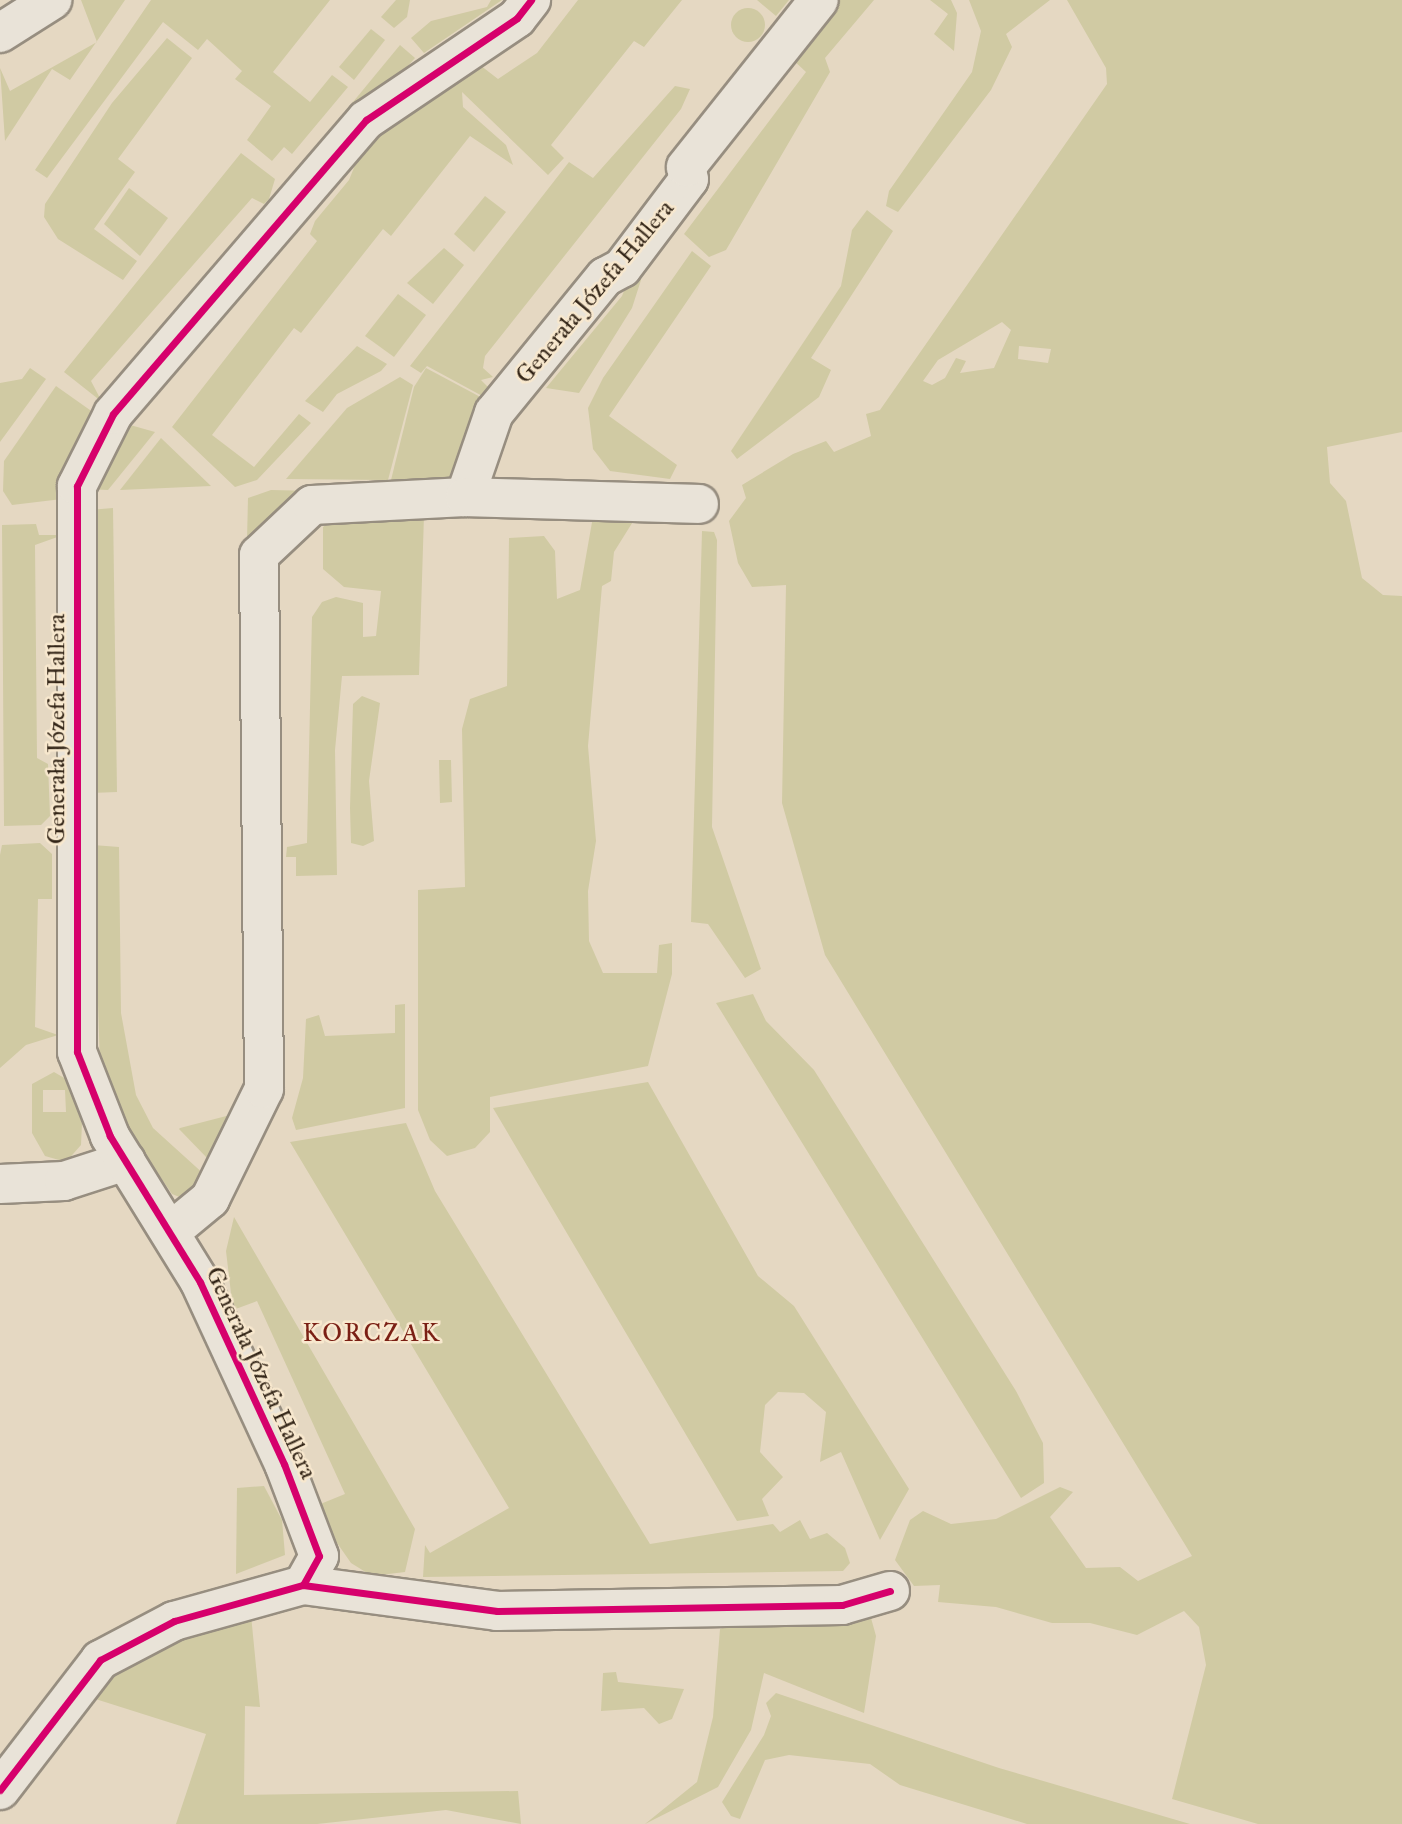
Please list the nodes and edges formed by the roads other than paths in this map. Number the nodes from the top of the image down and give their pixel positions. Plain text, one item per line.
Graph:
1 (52, 0) edge
2 (531, 0) edge
3 (819, 0) edge
4 (0, 33) edge
5 (465, 497) junction
6 (699, 504) dead end
7 (126, 1161) junction
8 (0, 1184) edge
9 (170, 1232) junction
10 (303, 1585) junction
11 (890, 1591) dead end
12 (0, 1790) edge

1 - 4 street
2 - 7 street, Generała Józefa Hallera
3 - 5 street, Generała Józefa Hallera
5 - 6 street
5 - 9 street
7 - 8 street
7 - 9 street, Generała Józefa Hallera
9 - 10 street, Generała Józefa Hallera
10 - 11 street
10 - 12 street

